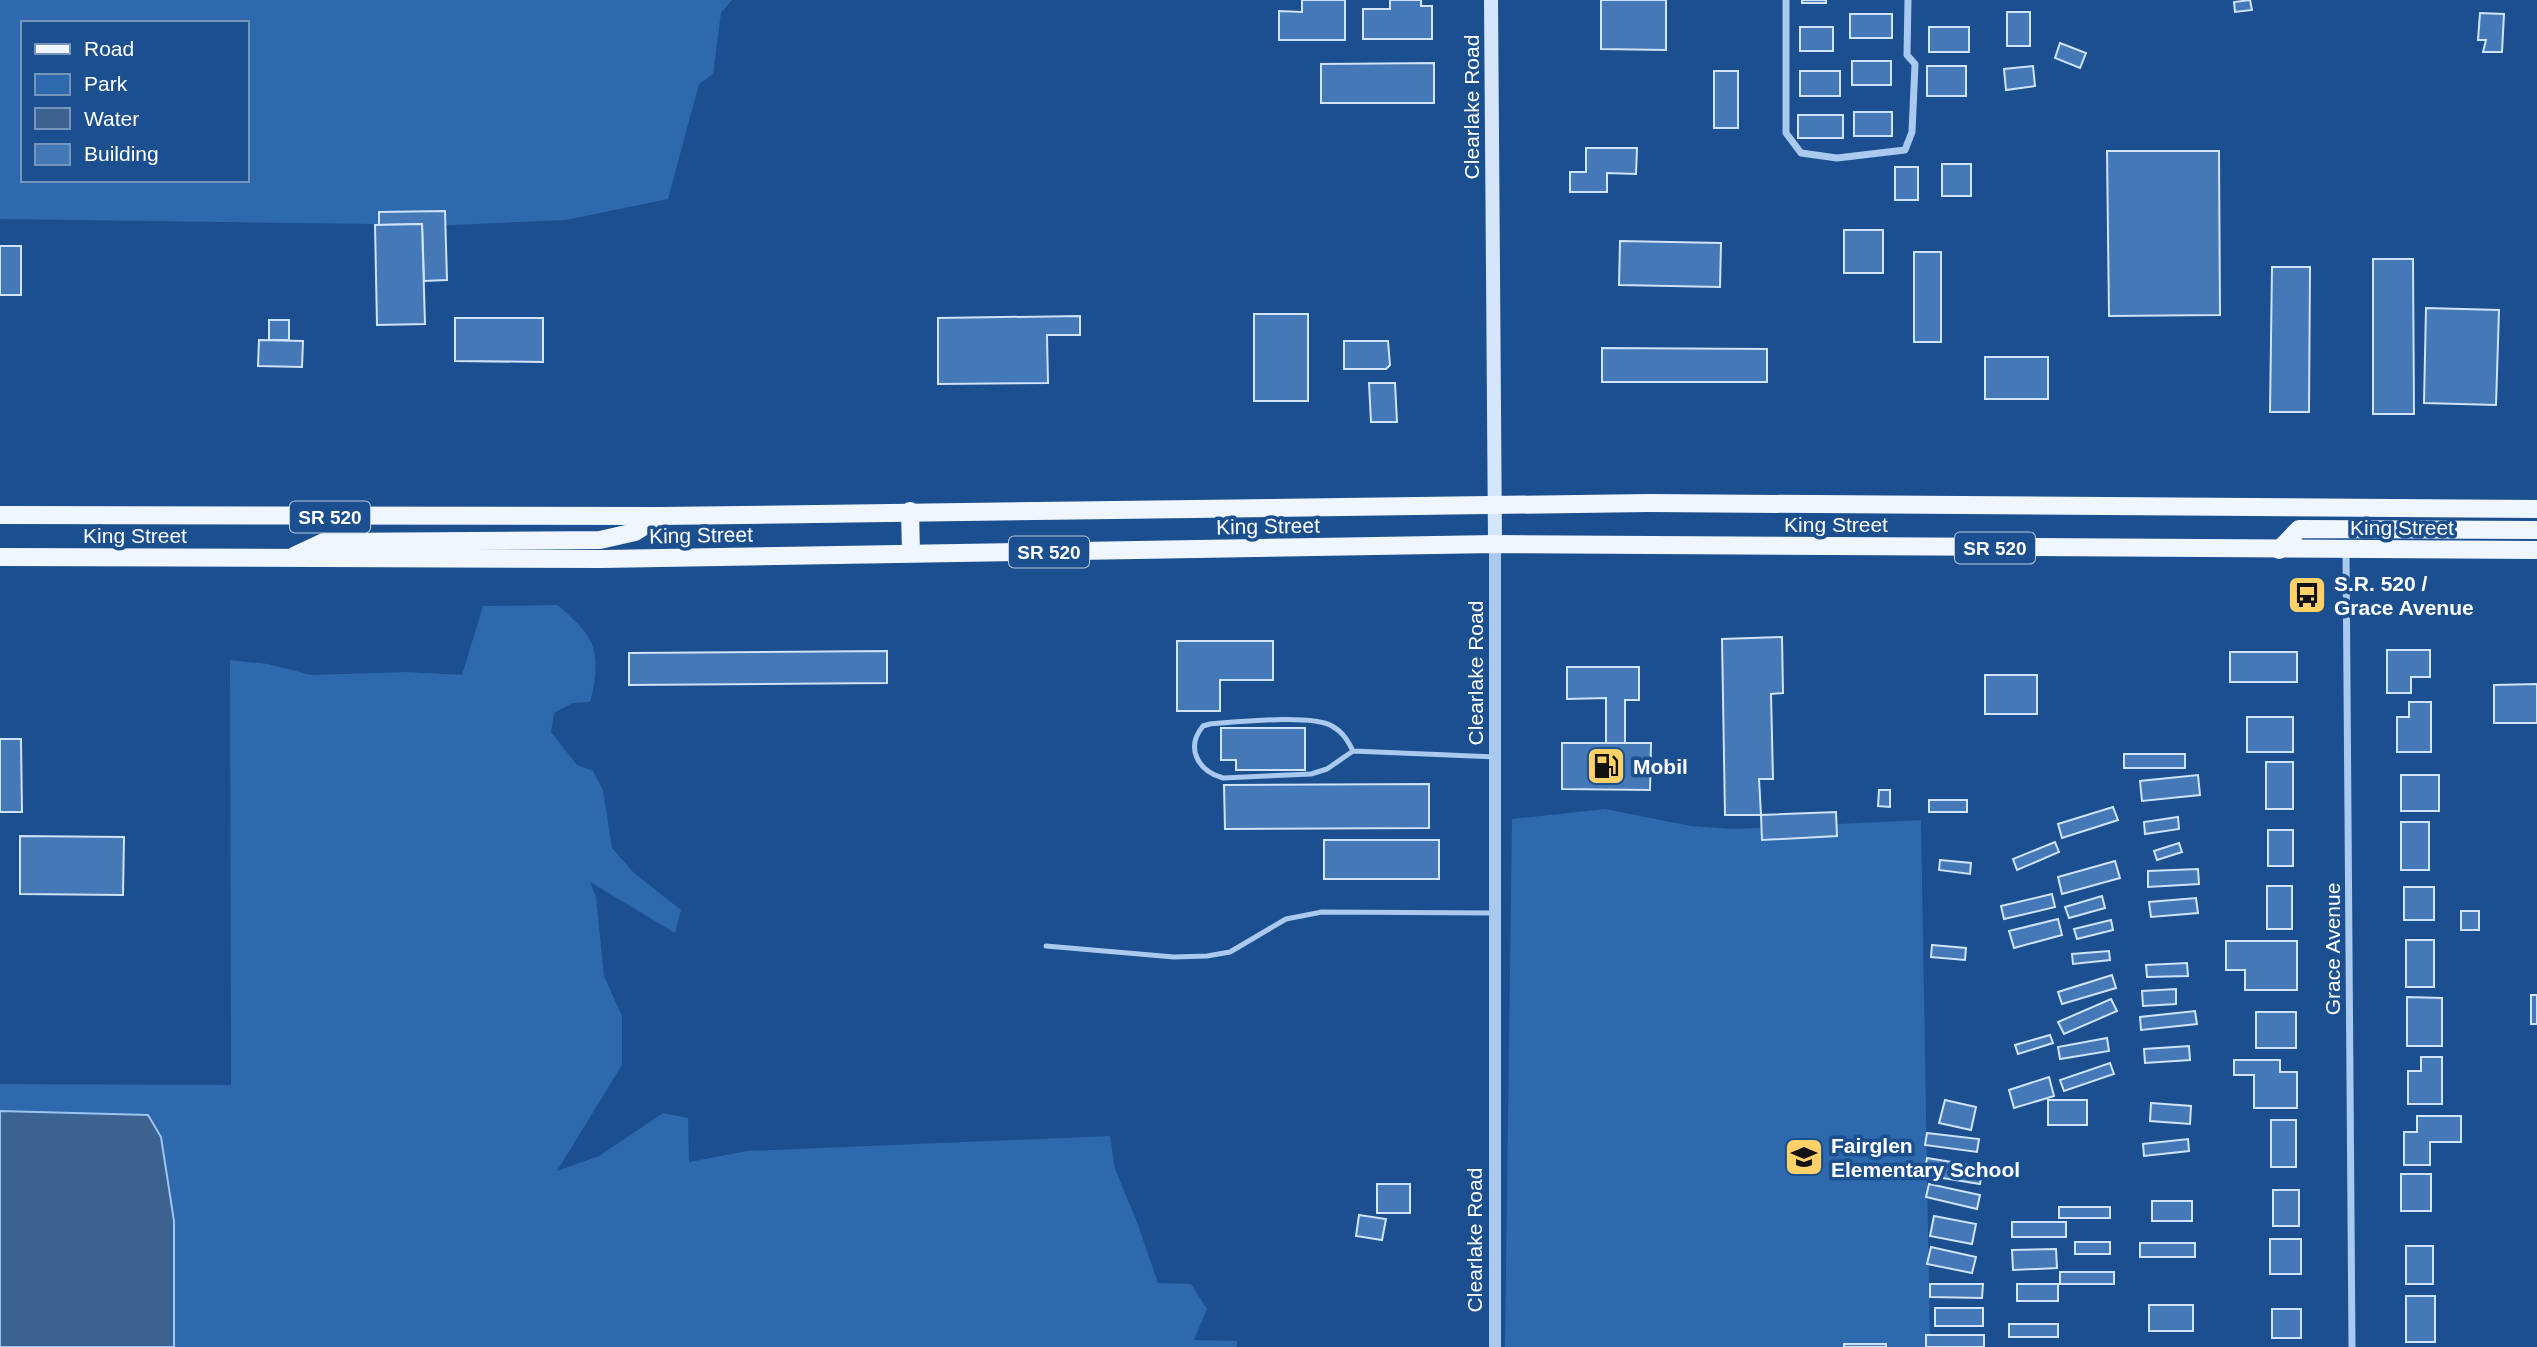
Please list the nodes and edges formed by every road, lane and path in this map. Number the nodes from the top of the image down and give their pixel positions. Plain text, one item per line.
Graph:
1 (1492, 0) edge
2 (1786, 0) edge
3 (1908, 0) edge
4 (1494, 504) junction
5 (2537, 509) edge
6 (910, 511) junction
7 (0, 515) edge
8 (660, 516) junction
9 (2537, 530) edge
10 (1495, 544) junction
11 (2279, 550) junction
12 (2346, 550) junction
13 (2537, 550) edge
14 (911, 554) junction
15 (0, 557) edge
16 (289, 559) junction
17 (1353, 751) junction
18 (1496, 757) junction
19 (1495, 913) junction
20 (1046, 946) dead end
21 (1495, 1347) edge
22 (2352, 1347) edge

1 - 4 main road, Clearlake Road
2 - 3 street
4 - 5 main road, King Street / SR 520
4 - 6 main road, King Street / SR 520
4 - 10 main road, Clearlake Road
6 - 8 main road, King Street / SR 520
6 - 14 main road
7 - 8 main road, King Street / SR 520
8 - 16 main road
9 - 11 main road
10 - 11 main road, King Street / SR 520
10 - 14 main road, King Street / SR 520
10 - 18 street, Clearlake Road
11 - 12 main road, King Street / SR 520
12 - 13 main road, King Street / SR 520
12 - 22 street, Grace Avenue
14 - 16 main road, King Street / SR 520
15 - 16 main road, King Street / SR 520
17 - 17 lane
17 - 18 lane
18 - 19 street, Clearlake Road
19 - 20 lane
19 - 21 street, Clearlake Road

